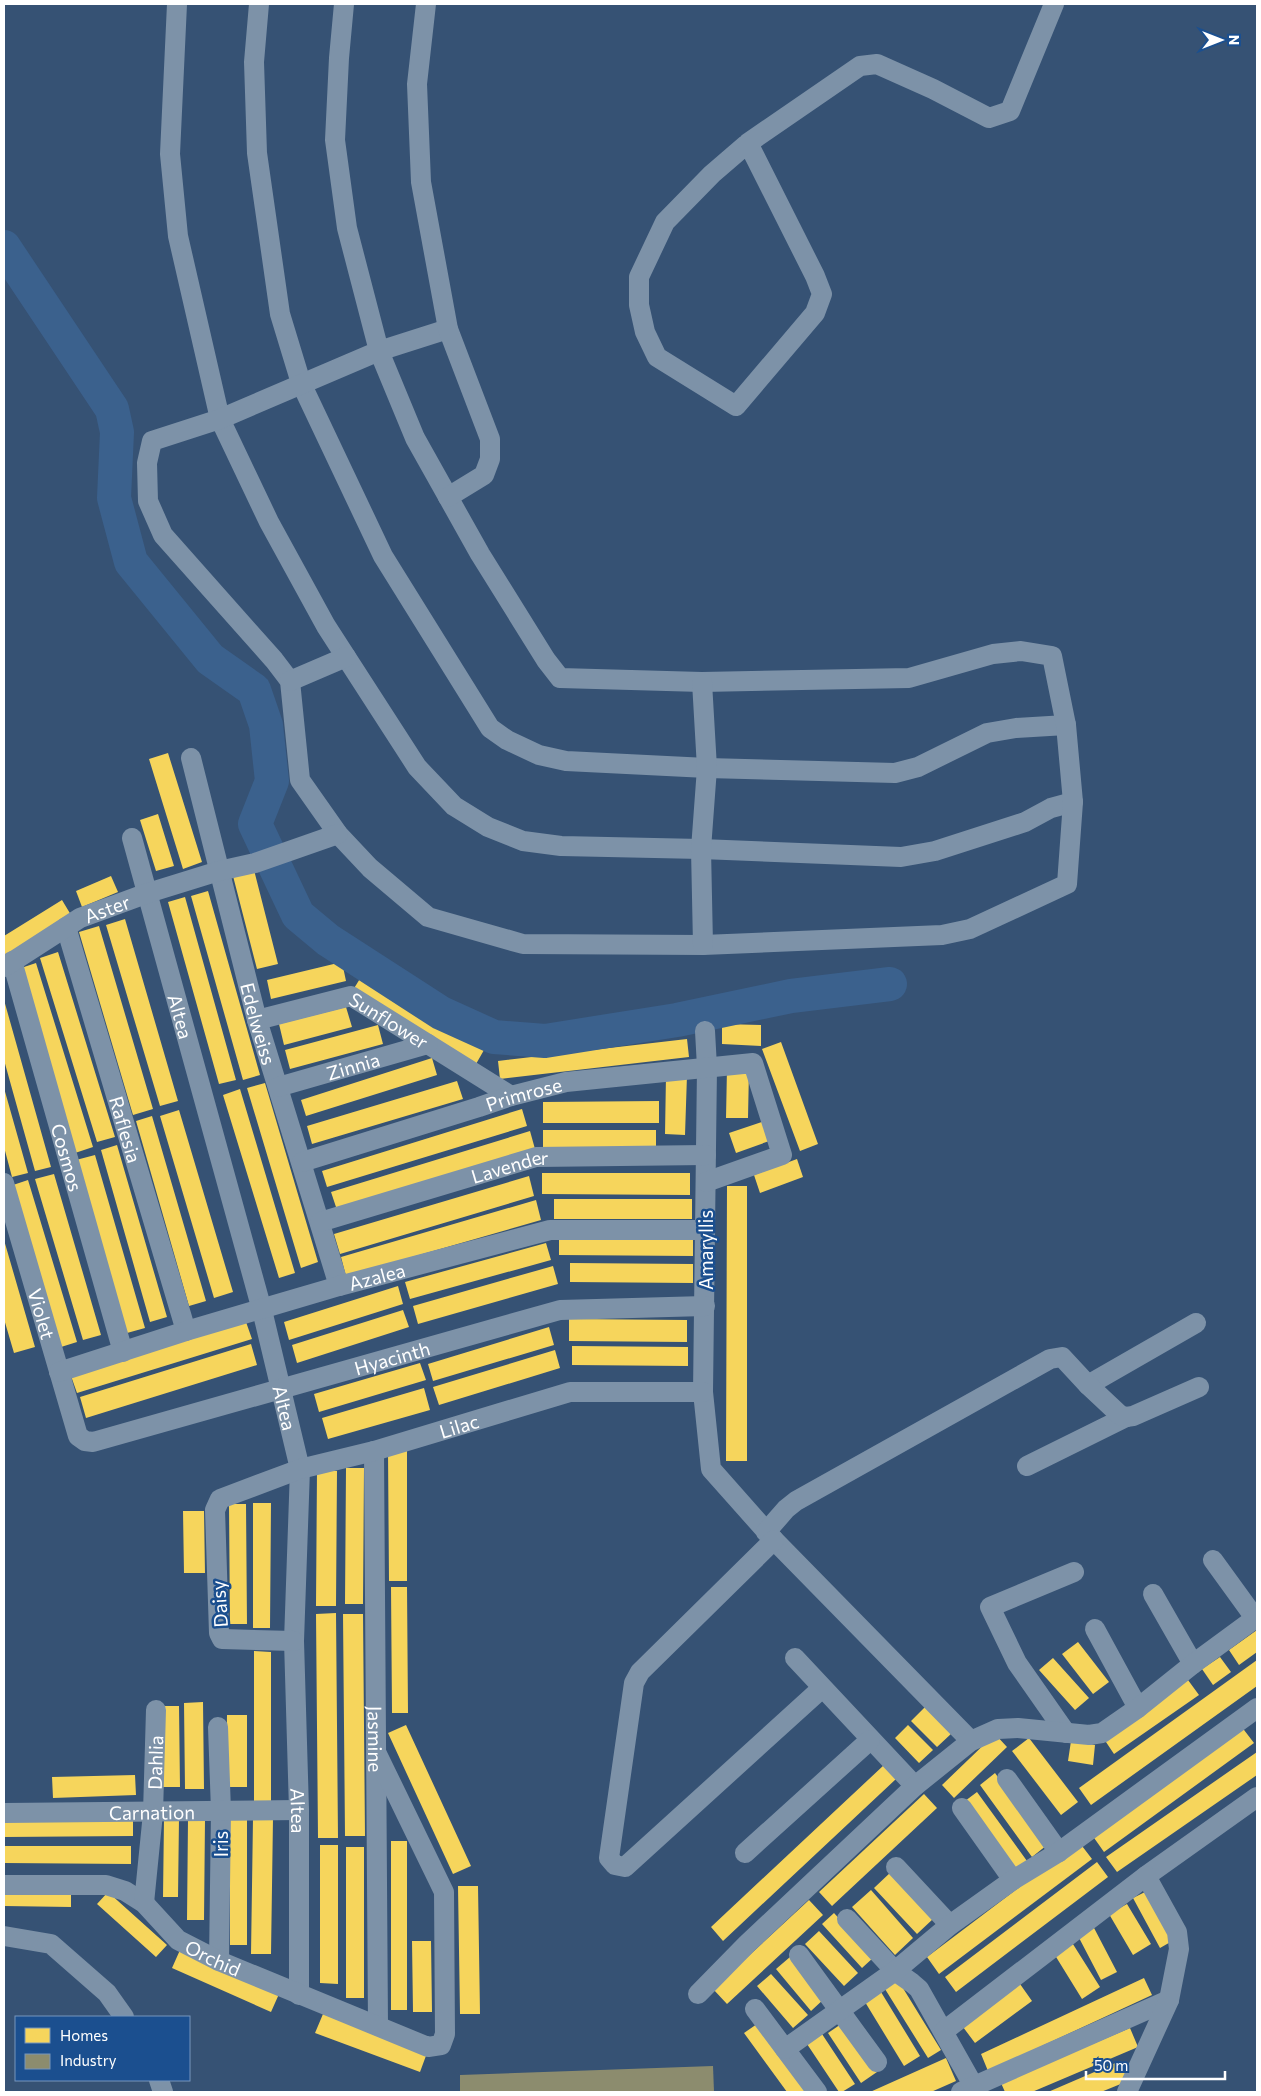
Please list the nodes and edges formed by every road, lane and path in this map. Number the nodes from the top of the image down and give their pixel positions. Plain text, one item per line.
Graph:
1 (177, 4) edge
2 (259, 4) edge
3 (344, 4) edge
4 (426, 4) edge
5 (1054, 4) edge
6 (748, 143) junction
7 (448, 329) junction
8 (379, 351) junction
9 (301, 383) junction
10 (220, 419) junction
11 (448, 497) junction
12 (346, 657) junction
13 (290, 681) junction
14 (702, 682) junction
15 (1066, 725) junction
16 (190, 758) dead end
17 (707, 768) junction
18 (1073, 802) junction
19 (338, 834) junction
20 (132, 838) dead end
21 (701, 848) junction
22 (219, 871) junction
23 (148, 893) junction
24 (66, 927) junction
25 (703, 945) junction
26 (8, 964) edge
27 (258, 1020) junction
28 (705, 1031) dead end
29 (428, 1044) junction
30 (707, 1067) junction
31 (278, 1087) junction
32 (511, 1096) junction
33 (706, 1155) junction
34 (302, 1162) junction
35 (706, 1182) junction
36 (4, 1183) edge
37 (320, 1222) junction
38 (704, 1230) junction
39 (339, 1286) junction
40 (705, 1306) junction
41 (262, 1310) junction
42 (1196, 1323) dead end
43 (186, 1332) junction
44 (123, 1352) junction
45 (59, 1372) junction
46 (1088, 1385) junction
47 (1198, 1387) dead end
48 (280, 1390) junction
49 (703, 1392) junction
50 (1126, 1417) junction
51 (85, 1441) joint
52 (374, 1451) junction
53 (1027, 1466) dead end
54 (300, 1469) junction
55 (220, 1499) joint
56 (770, 1536) junction
57 (1213, 1560) dead end
58 (1074, 1572) dead end
59 (1153, 1594) dead end
60 (1256, 1618) edge
61 (1095, 1629) dead end
62 (294, 1641) junction
63 (795, 1658) dead end
64 (1193, 1664) junction
65 (822, 1689) junction
66 (1138, 1708) junction
67 (1257, 1708) edge
68 (156, 1710) dead end
69 (218, 1728) dead end
70 (1066, 1734) junction
71 (870, 1740) junction
72 (971, 1741) junction
73 (377, 1754) junction
74 (1007, 1778) dead end
75 (915, 1786) junction
76 (1257, 1797) edge
77 (962, 1808) dead end
78 (299, 1810) junction
79 (221, 1811) junction
80 (4, 1813) edge
81 (153, 1813) junction
82 (1059, 1852) junction
83 (745, 1853) dead end
84 (896, 1867) dead end
85 (1146, 1876) junction
86 (1013, 1880) junction
87 (4, 1885) edge
88 (144, 1902) junction
89 (847, 1919) dead end
90 (950, 1925) junction
91 (4, 1936) edge
92 (799, 1955) dead end
93 (219, 1961) junction
94 (895, 1972) junction
95 (698, 1994) dead end
96 (299, 1995) junction
97 (1169, 2000) junction
98 (756, 2008) dead end
99 (841, 2010) junction
100 (123, 2016) edge
101 (378, 2026) junction
102 (944, 2031) junction
103 (785, 2048) junction
104 (877, 2062) dead end
105 (971, 2090) edge
106 (817, 2092) edge
107 (1127, 2092) edge

1 - 10 street
2 - 9 street
3 - 8 street
4 - 7 street
5 - 6 street
6 - 6 street
7 - 8 street
7 - 11 street
8 - 9 street
8 - 11 street
9 - 10 street
9 - 17 street
10 - 12 street
10 - 13 street
11 - 14 street
12 - 13 street
12 - 21 street
13 - 19 street
14 - 15 street
14 - 17 street
15 - 17 street
15 - 18 street
16 - 22 street, Edelweiss
17 - 21 street
18 - 21 street
18 - 25 street
19 - 22 street, Aster
19 - 25 street
20 - 23 street, Altea
21 - 25 street
22 - 23 street, Aster
22 - 27 street, Edelweiss
23 - 24 street, Aster
23 - 41 street, Altea
24 - 26 street, Aster
24 - 43 street, Raflesia
26 - 44 street, Cosmos
27 - 29 street, Sunflower
27 - 31 street, Edelweiss
28 - 30 street, Amaryllis
29 - 31 street, Zinnia
29 - 32 street, Sunflower
30 - 32 street, Primrose
30 - 33 street, Amaryllis
30 - 35 street, Primrose
31 - 34 street, Edelweiss
32 - 34 street, Primrose
33 - 35 street, Amaryllis
33 - 37 street, Lavender
34 - 37 street, Edelweiss
35 - 38 street, Amaryllis
36 - 45 street, Violet
37 - 39 street, Edelweiss
38 - 39 street, Azalea
38 - 40 street, Amaryllis
39 - 41 street, Azalea
40 - 48 street, Hyacinth
40 - 49 street, Amaryllis
41 - 43 street, Azalea
41 - 48 street, Altea
42 - 46 street
43 - 44 street, Azalea
44 - 45 street, Azalea
45 - 51 street, Violet
46 - 50 street
46 - 56 street
47 - 50 street
48 - 51 street, Hyacinth
48 - 54 street, Altea
49 - 52 street, Lilac
49 - 56 street, Amaryllis
50 - 53 street
52 - 54 street, Lilac
52 - 73 street, Jasmine
54 - 55 street, Lilac
54 - 62 street, Altea
55 - 62 street, Daisy
56 - 65 street
56 - 72 street
57 - 60 street
58 - 70 street
59 - 64 street
60 - 64 street
61 - 66 street
62 - 78 street, Altea
63 - 65 street
64 - 66 street
65 - 71 street
66 - 70 street
67 - 82 street
68 - 81 street, Dahlia
69 - 79 street, Iris
70 - 72 street
71 - 75 street
71 - 83 street
72 - 75 street
73 - 101 street, Jasmine
73 - 101 street, Orchid
74 - 82 street
75 - 95 street
76 - 85 street
77 - 86 street
78 - 79 street, Carnation
78 - 96 street, Altea
79 - 81 street, Carnation
79 - 93 street, Iris
80 - 81 street, Carnation
81 - 88 street, Dahlia
82 - 86 street
84 - 90 street
85 - 97 street
85 - 102 street
86 - 90 street
87 - 88 street, Orchid
88 - 93 street, Orchid
89 - 94 street
90 - 94 street
91 - 100 street
92 - 99 street
93 - 96 street, Orchid
94 - 99 street
94 - 102 street
96 - 101 street, Orchid
97 - 105 street
97 - 107 street
98 - 103 street
99 - 103 street
99 - 104 street
102 - 105 street
103 - 106 street

